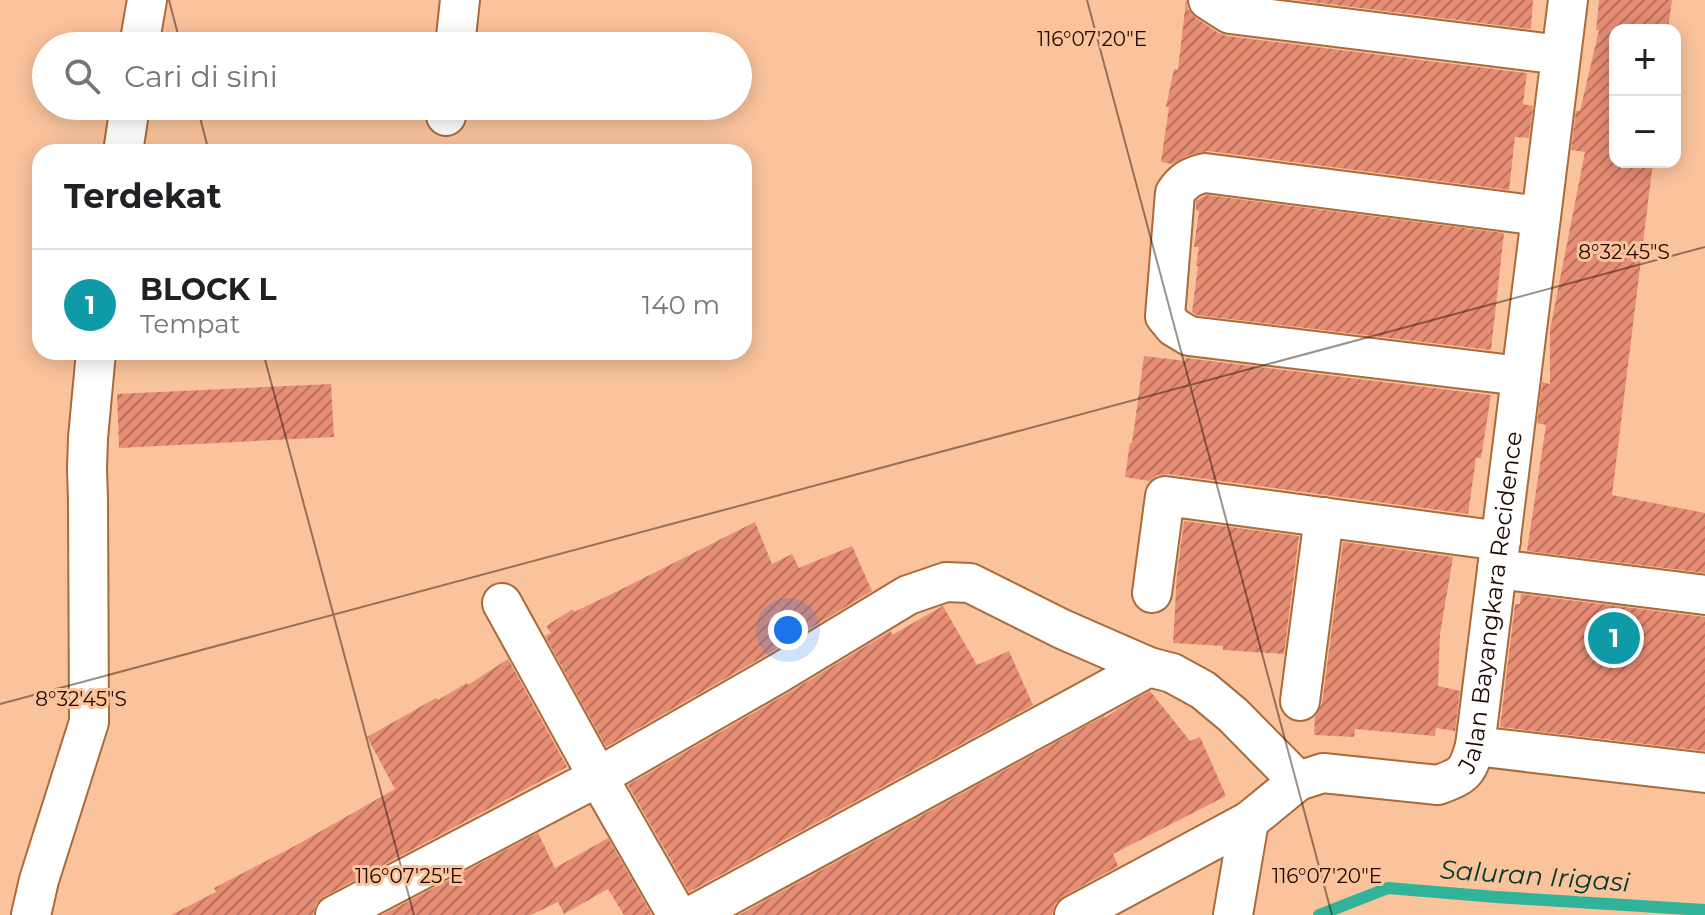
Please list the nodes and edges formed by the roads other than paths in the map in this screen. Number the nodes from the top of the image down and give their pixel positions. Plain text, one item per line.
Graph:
1 (147, 0) edge
2 (460, 0) edge
3 (1208, 0) edge
4 (1568, 0) edge
5 (141, 32) edge
6 (457, 32) edge
7 (1561, 55) junction
8 (128, 120) edge
9 (124, 144) edge
10 (1541, 216) junction
11 (95, 360) edge
12 (1521, 376) junction
13 (1324, 517) junction
14 (1499, 555) junction
15 (1152, 593) dead end
16 (1705, 595) edge
17 (502, 603) dead end
18 (1149, 667) junction
19 (1300, 701) dead end
20 (1475, 746) junction
21 (1705, 773) edge
22 (598, 777) junction
23 (1298, 781) junction
24 (1249, 821) junction
25 (31, 915) edge
26 (335, 915) edge
27 (677, 915) edge
28 (693, 915) edge
29 (1074, 915) edge
30 (1233, 915) edge

1 - 5 street
2 - 6 street
3 - 7 street
4 - 7 street, Jalan Bayangkara Recidence
7 - 10 street, Jalan Bayangkara Recidence
8 - 9 street
10 - 12 street, Jalan Bayangkara Recidence
10 - 12 street
11 - 25 street
12 - 14 street, Jalan Bayangkara Recidence
13 - 14 street
13 - 15 street
13 - 19 street
14 - 16 street
14 - 20 street, Jalan Bayangkara Recidence
17 - 22 street
18 - 22 street
18 - 23 street
18 - 28 street
20 - 21 street
20 - 23 street, Jalan Bayangkara Recidence
22 - 26 street
22 - 27 street
23 - 24 street, Jalan Bayangkara Recidence
24 - 29 street, Jalan Bayangkara Recidence
24 - 30 street

